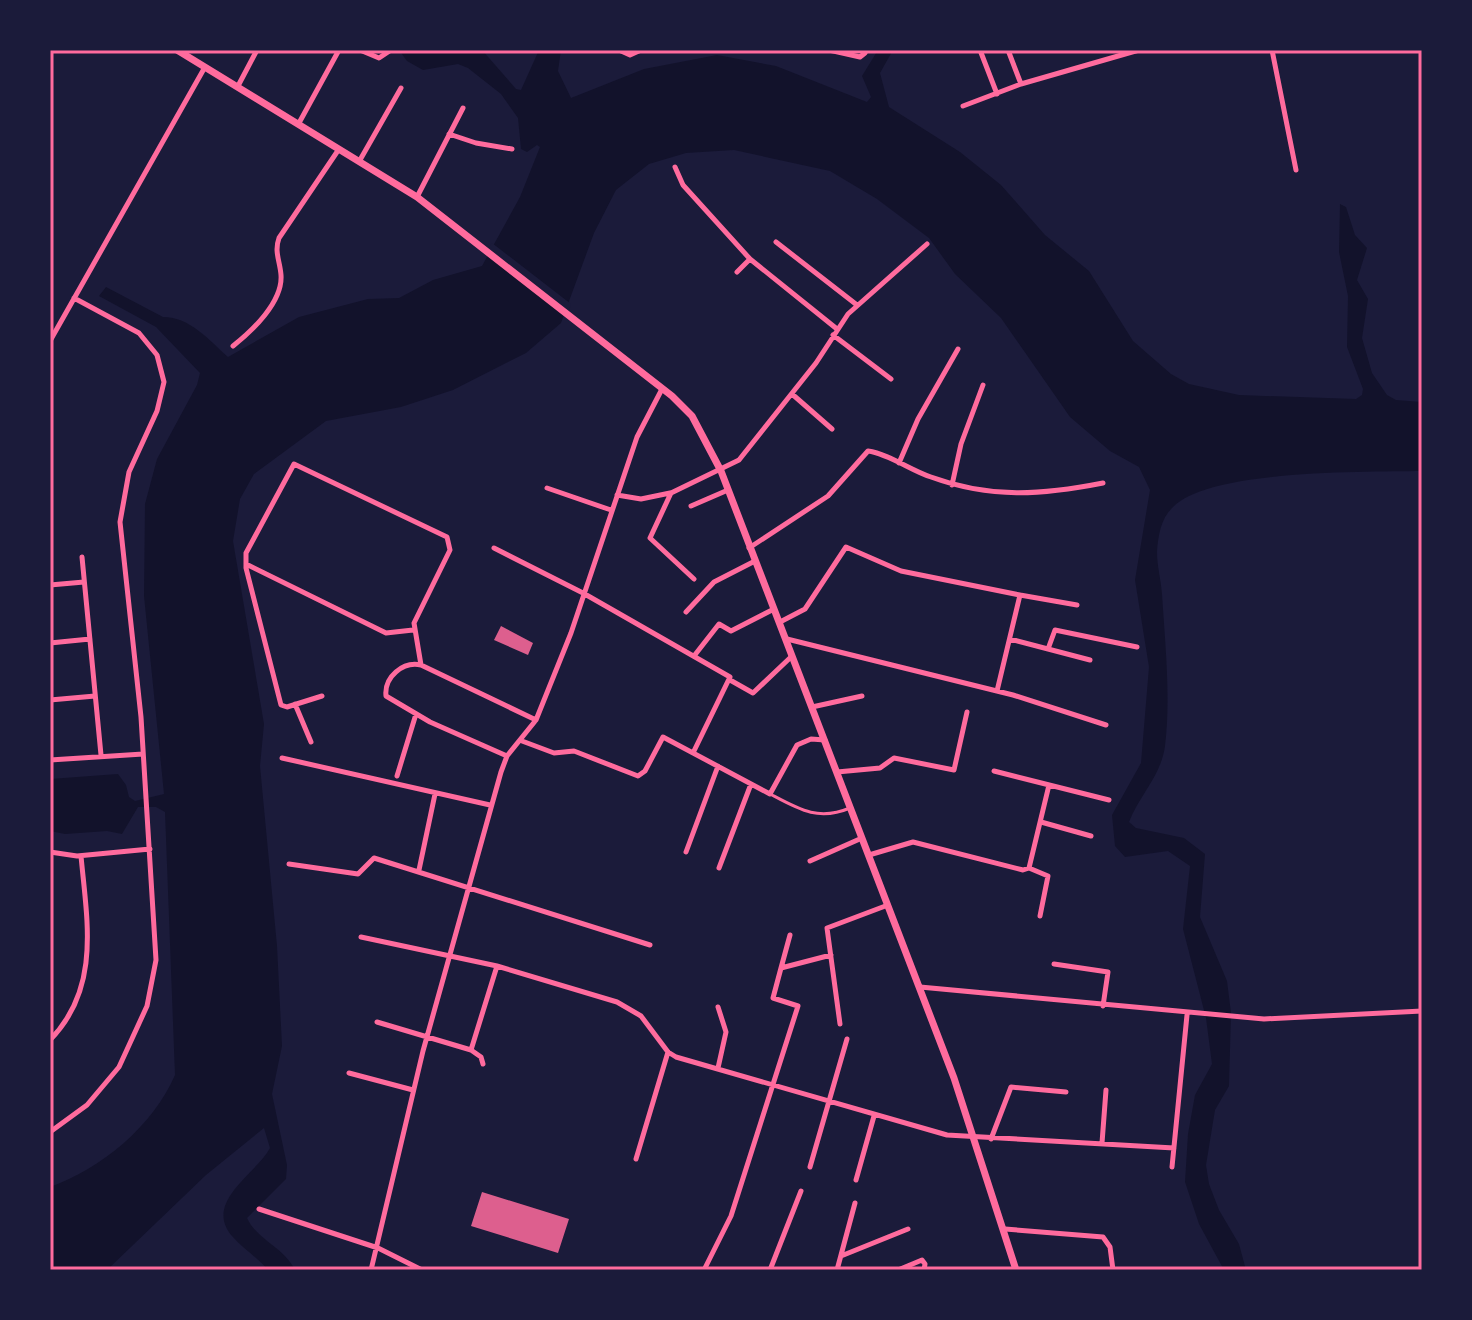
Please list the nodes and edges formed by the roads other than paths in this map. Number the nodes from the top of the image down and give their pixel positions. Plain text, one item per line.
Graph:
1 (257, 50) edge
2 (339, 50) edge
3 (360, 50) edge
4 (391, 50) edge
5 (619, 50) edge
6 (641, 50) edge
7 (829, 50) edge
8 (980, 50) edge
9 (1008, 50) edge
10 (1139, 50) edge
11 (1272, 50) edge
12 (181, 51) edge
13 (865, 53) dead end
14 (205, 67) junction
15 (1021, 84) junction
16 (238, 86) junction
17 (401, 88) dead end
18 (997, 94) junction
19 (963, 106) dead end
20 (463, 108) dead end
21 (299, 123) junction
22 (449, 134) junction
23 (339, 149) junction
24 (512, 149) dead end
25 (360, 160) junction
26 (675, 167) dead end
27 (1296, 170) dead end
28 (417, 197) junction
29 (776, 242) dead end
30 (927, 244) dead end
31 (750, 259) junction
32 (737, 272) dead end
33 (74, 298) junction
34 (857, 305) junction
35 (835, 332) junction
36 (50, 341) edge
37 (233, 346) dead end
38 (958, 349) dead end
39 (891, 379) dead end
40 (983, 385) dead end
41 (662, 389) junction
42 (792, 394) junction
43 (832, 429) dead end
44 (899, 463) junction
45 (721, 471) junction
46 (1103, 483) dead end
47 (952, 485) junction
48 (547, 488) dead end
49 (728, 490) junction
50 (671, 493) junction
51 (617, 495) junction
52 (691, 506) dead end
53 (611, 510) junction
54 (494, 548) dead end
55 (749, 548) junction
56 (82, 557) dead end
57 (755, 561) junction
58 (246, 564) junction
59 (694, 579) dead end
60 (84, 582) junction
61 (50, 585) edge
62 (583, 593) junction
63 (1020, 595) junction
64 (1077, 605) dead end
65 (774, 609) junction
66 (686, 612) dead end
67 (780, 622) junction
68 (413, 630) junction
69 (90, 639) junction
70 (787, 639) junction
71 (1010, 639) junction
72 (50, 643) edge
73 (1137, 647) dead end
74 (1048, 649) junction
75 (792, 655) junction
76 (694, 656) junction
77 (1090, 660) dead end
78 (421, 665) junction
79 (730, 680) junction
80 (997, 691) junction
81 (95, 696) junction
82 (322, 696) dead end
83 (862, 696) dead end
84 (50, 700) edge
85 (295, 704) junction
86 (812, 707) junction
87 (967, 712) dead end
88 (416, 714) junction
89 (536, 720) junction
90 (1106, 725) dead end
91 (825, 740) junction
92 (522, 741) junction
93 (311, 742) dead end
94 (693, 753) junction
95 (143, 754) junction
96 (101, 755) junction
97 (507, 756) junction
98 (282, 758) dead end
99 (50, 760) edge
100 (718, 766) junction
101 (994, 771) dead end
102 (837, 772) junction
103 (397, 776) dead end
104 (751, 784) junction
105 (1049, 785) junction
106 (435, 794) junction
107 (770, 794) junction
108 (1109, 800) dead end
109 (490, 805) junction
110 (850, 808) junction
111 (1041, 822) junction
112 (1091, 836) dead end
113 (862, 838) junction
114 (150, 849) junction
115 (50, 852) edge
116 (686, 852) dead end
117 (869, 855) junction
118 (81, 856) junction
119 (810, 861) dead end
120 (289, 864) dead end
121 (719, 868) dead end
122 (1029, 868) junction
123 (419, 870) junction
124 (470, 887) junction
125 (889, 905) junction
126 (1040, 916) dead end
127 (790, 935) dead end
128 (361, 937) dead end
129 (650, 945) dead end
130 (831, 955) junction
131 (452, 956) junction
132 (1054, 964) dead end
133 (497, 966) junction
134 (781, 968) junction
135 (920, 987) junction
136 (1103, 1006) junction
137 (718, 1007) dead end
138 (1422, 1011) edge
139 (1187, 1015) junction
140 (377, 1022) dead end
141 (840, 1024) dead end
142 (428, 1035) junction
143 (847, 1039) dead end
144 (50, 1040) edge
145 (471, 1050) junction
146 (668, 1052) junction
147 (483, 1064) dead end
148 (718, 1068) junction
149 (349, 1073) dead end
150 (772, 1086) junction
151 (413, 1090) junction
152 (1106, 1090) dead end
153 (1066, 1092) dead end
154 (828, 1103) junction
155 (874, 1116) junction
156 (50, 1132) edge
157 (975, 1139) junction
158 (991, 1139) junction
159 (1102, 1143) junction
160 (1174, 1148) junction
161 (636, 1159) dead end
162 (810, 1167) dead end
163 (1172, 1167) dead end
164 (856, 1180) dead end
165 (801, 1191) dead end
166 (855, 1203) dead end
167 (259, 1209) dead end
168 (908, 1229) dead end
169 (1005, 1229) junction
170 (378, 1248) junction
171 (841, 1256) junction
172 (371, 1270) edge
173 (422, 1270) edge
174 (704, 1270) edge
175 (770, 1270) edge
176 (837, 1270) edge
177 (898, 1270) edge
178 (924, 1270) edge
179 (1016, 1270) edge
180 (1113, 1270) edge

1 - 16 street
2 - 21 street
3 - 4 street
5 - 6 street
7 - 13 street
8 - 18 street
9 - 15 street
10 - 15 street
11 - 27 street
12 - 14 main road
14 - 16 main road
14 - 33 street
15 - 18 street
16 - 21 main road
17 - 25 street
18 - 19 street
20 - 22 street
21 - 23 main road
22 - 24 street
22 - 28 street
23 - 25 main road
23 - 37 street
25 - 28 main road
26 - 31 street
28 - 41 main road
29 - 34 street
30 - 34 street
31 - 32 street
31 - 35 street
33 - 36 street
33 - 95 street
34 - 35 street
35 - 39 street
35 - 42 street
38 - 44 street
40 - 47 street
41 - 45 main road
41 - 51 street
42 - 43 street
42 - 45 street
44 - 47 street
44 - 55 street
45 - 49 main road
45 - 50 street
46 - 47 street
48 - 53 street
49 - 52 street
49 - 55 main road
50 - 51 street
50 - 59 street
51 - 53 street
53 - 62 street
54 - 62 street
55 - 57 main road
56 - 60 street
57 - 65 main road
57 - 66 street
58 - 68 street
58 - 68 street
58 - 85 street
60 - 61 street
60 - 69 street
62 - 76 street
62 - 89 street
63 - 64 street
63 - 67 street
63 - 71 street
65 - 67 main road
65 - 76 street
67 - 70 main road
68 - 78 street
69 - 72 street
69 - 81 street
70 - 75 main road
70 - 80 street
71 - 74 street
71 - 80 street
73 - 74 street
74 - 77 street
75 - 79 street
75 - 86 main road
76 - 79 street
78 - 88 street
78 - 89 street
79 - 94 street
80 - 90 street
81 - 84 street
81 - 96 street
82 - 85 street
83 - 86 street
85 - 93 street
86 - 91 main road
87 - 102 street
88 - 97 street
88 - 103 street
89 - 92 street
91 - 102 main road
91 - 107 street
92 - 94 street
92 - 97 street
94 - 100 street
95 - 96 street
95 - 114 street
96 - 99 street
97 - 109 street
98 - 106 street
100 - 104 street
100 - 116 street
101 - 105 street
102 - 110 main road
104 - 107 street
104 - 121 street
105 - 108 street
105 - 111 street
106 - 109 street
106 - 123 street
107 - 110 lane
109 - 124 street
110 - 113 main road
111 - 112 street
111 - 122 street
113 - 117 main road
113 - 119 street
114 - 118 street
114 - 156 street
115 - 118 street
117 - 122 street
117 - 125 main road
118 - 144 street
120 - 123 street
122 - 126 street
123 - 124 street
124 - 129 street
124 - 131 street
125 - 130 street
125 - 135 main road
127 - 134 street
128 - 131 street
130 - 134 street
130 - 141 street
131 - 133 street
131 - 142 street
132 - 136 street
133 - 145 street
133 - 146 street
134 - 150 street
135 - 136 street
135 - 157 main road
136 - 139 street
137 - 148 street
138 - 139 street
139 - 160 street
140 - 142 street
142 - 145 street
142 - 151 street
143 - 154 street
145 - 147 street
146 - 148 street
146 - 161 street
148 - 150 street
149 - 151 street
150 - 154 street
150 - 174 street
151 - 170 street
152 - 159 street
153 - 158 street
154 - 155 street
154 - 162 street
155 - 157 street
155 - 164 street
157 - 158 street
157 - 169 main road
158 - 159 street
159 - 160 street
160 - 163 street
165 - 175 street
166 - 171 street
167 - 170 street
168 - 171 street
169 - 179 main road
169 - 180 street
170 - 172 street
170 - 173 street
171 - 176 street
177 - 178 street

